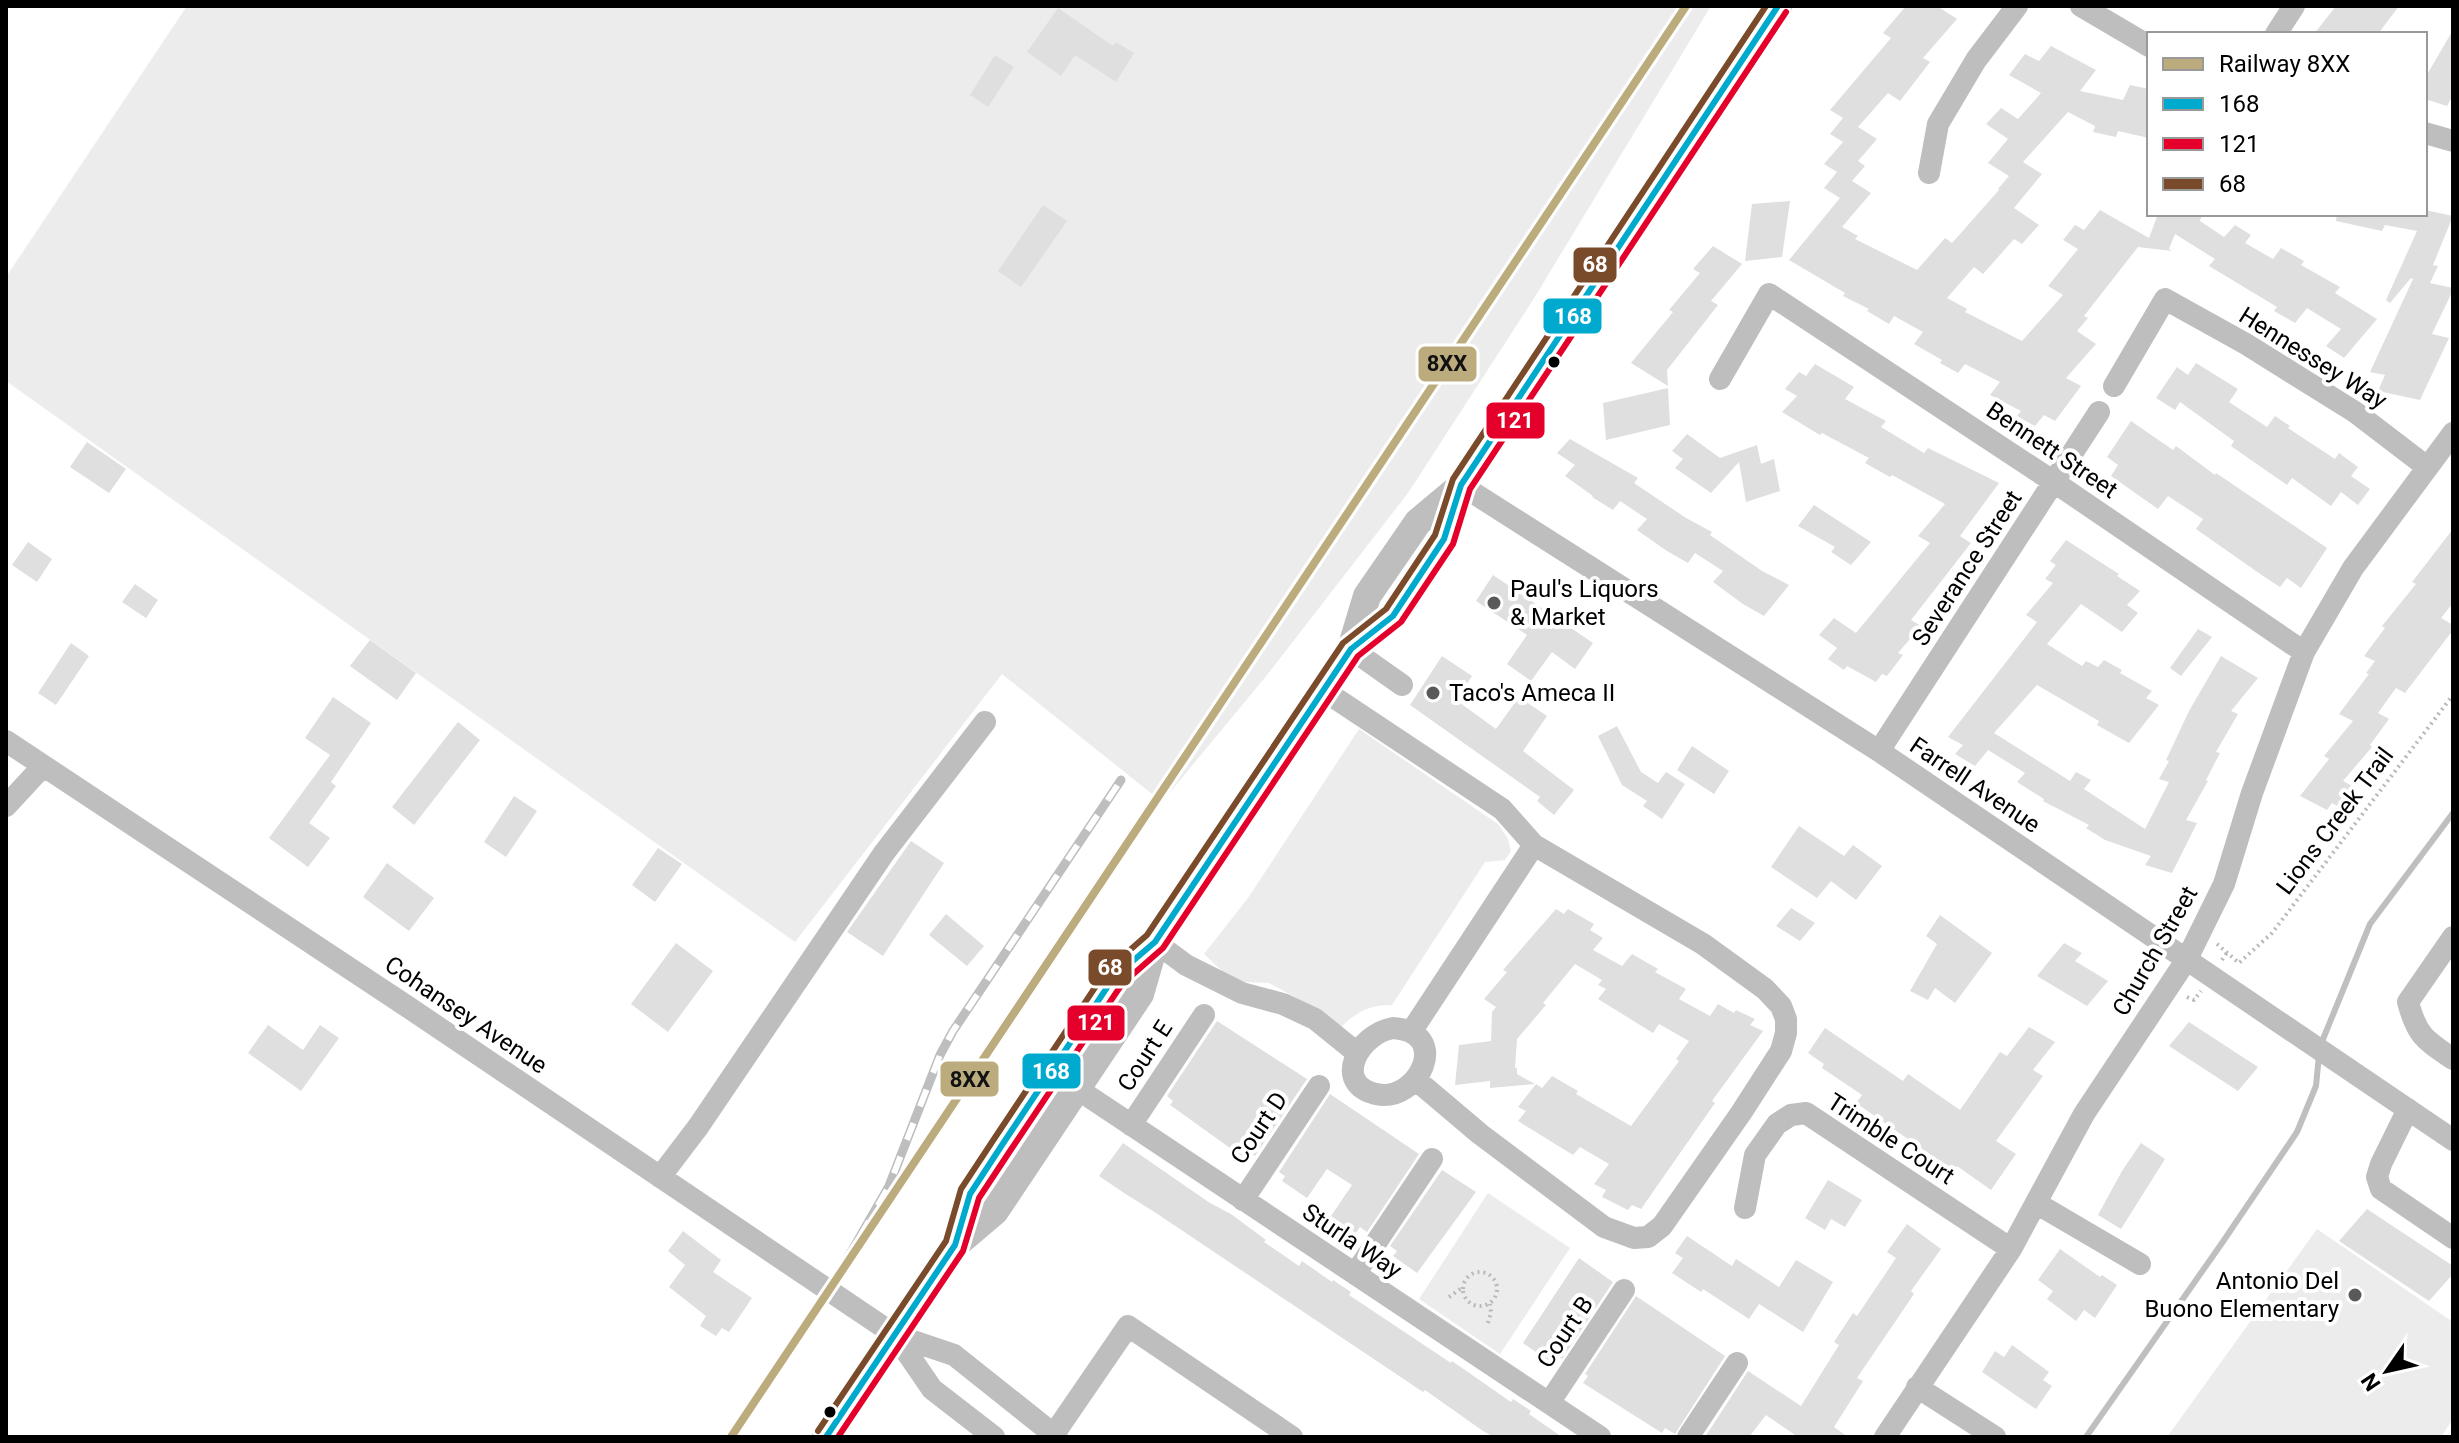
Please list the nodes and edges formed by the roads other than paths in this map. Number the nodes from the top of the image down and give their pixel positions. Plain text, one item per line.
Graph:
1 (1778, 6) edge
2 (2017, 6) edge
3 (2081, 6) edge
4 (2294, 6) edge
5 (2277, 32) edge
6 (2147, 45) edge
7 (2427, 134) edge
8 (2453, 141) edge
9 (1929, 173) dead end
10 (1720, 379) dead end
11 (2114, 386) dead end
12 (2099, 412) dead end
13 (2453, 433) edge
14 (2427, 467) junction
15 (2054, 482) junction
16 (1461, 485) junction
17 (1351, 649) junction
18 (2304, 652) junction
19 (1402, 685) dead end
20 (1323, 690) junction
21 (985, 722) dead end
22 (6, 741) edge
23 (1879, 751) junction
24 (43, 766) junction
25 (6, 806) edge
26 (1534, 845) junction
27 (2453, 937) edge
28 (1155, 942) junction
29 (2187, 959) junction
30 (1204, 1015) dead end
31 (1411, 1032) junction
32 (1357, 1053) junction
33 (2453, 1059) edge
34 (1415, 1079) junction
35 (1319, 1086) dead end
36 (1076, 1088) junction
37 (2408, 1109) junction
38 (1131, 1125) junction
39 (2453, 1140) edge
40 (1432, 1159) dead end
41 (660, 1177) junction
42 (1243, 1200) junction
43 (2036, 1203) junction
44 (1745, 1208) dead end
45 (2453, 1238) edge
46 (955, 1245) junction
47 (2011, 1249) junction
48 (2140, 1264) dead end
49 (1355, 1274) junction
50 (1624, 1290) dead end
51 (895, 1335) junction
52 (1737, 1363) dead end
53 (1917, 1387) junction
54 (1549, 1403) junction
55 (1056, 1436) edge
56 (826, 1437) edge
57 (994, 1437) edge
58 (1292, 1437) edge
59 (1600, 1437) edge
60 (1688, 1437) edge
61 (1885, 1437) edge
62 (1995, 1437) edge

1 - 16 main road
2 - 9 street
3 - 6 street
4 - 5 street
7 - 8 street
10 - 15 street, Bennett Street
11 - 14 street, Hennessey Way
12 - 15 street, Severance Street
13 - 14 street, Church Street
14 - 18 street, Church Street
15 - 18 street, Bennett Street
15 - 23 street, Severance Street
16 - 17 main road
16 - 23 street, Farrell Avenue
17 - 19 street
17 - 20 main road
18 - 29 street, Church Street
20 - 26 street
20 - 28 main road
21 - 41 street
22 - 24 street, Cohansey Avenue
23 - 29 street, Farrell Avenue
24 - 25 street
24 - 41 street, Cohansey Avenue
26 - 31 street
26 - 34 street
27 - 33 street
28 - 32 street
28 - 36 main road
28 - 46 main road
29 - 37 street, Farrell Avenue
29 - 43 street, Church Street
30 - 38 street, Court E
31 - 32 street
31 - 34 street
32 - 34 street
35 - 42 street, Court D
36 - 38 street, Sturla Way
36 - 46 main road
37 - 39 street, Farrell Avenue
37 - 45 street
38 - 42 street, Sturla Way
40 - 49 street
41 - 51 street, Cohansey Avenue
42 - 49 street, Sturla Way
43 - 47 street, Church Street
43 - 48 street
44 - 47 street, Trimble Court
46 - 51 main road
47 - 53 street, Church Street
49 - 54 street, Sturla Way
50 - 54 street, Court B
51 - 55 street, Cohansey Avenue
51 - 56 main road
51 - 57 street, Cohansey Avenue
52 - 60 street
53 - 61 street, Church Street
53 - 62 street
54 - 59 street, Sturla Way
55 - 58 street

